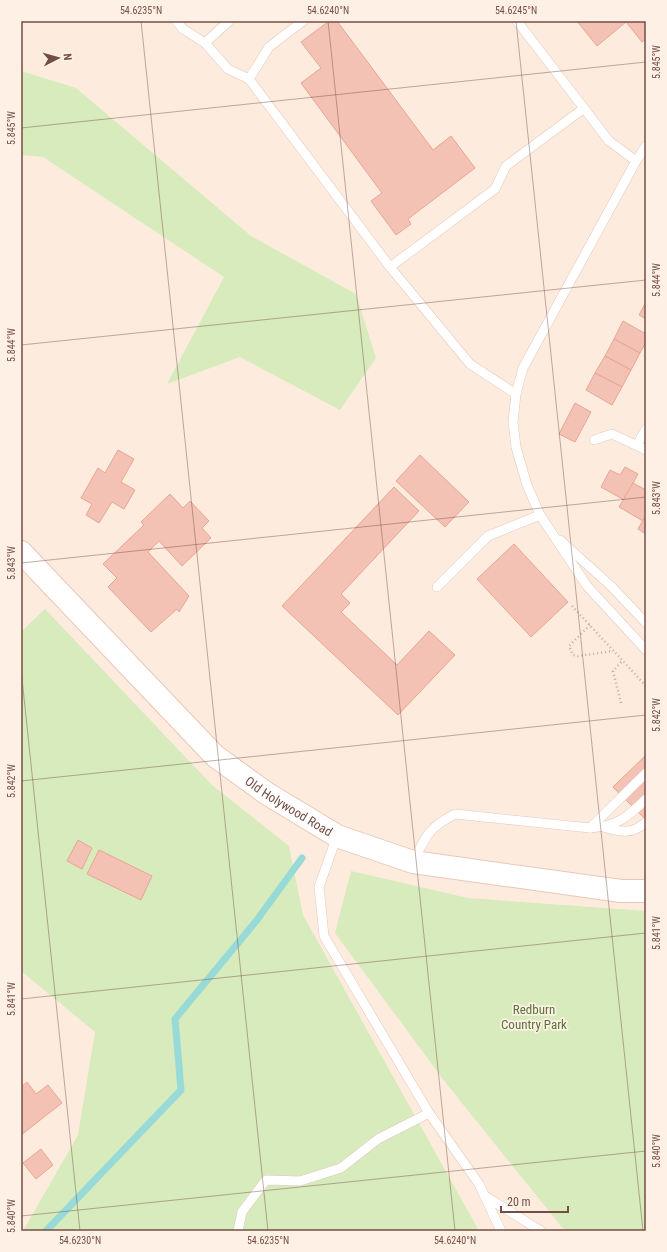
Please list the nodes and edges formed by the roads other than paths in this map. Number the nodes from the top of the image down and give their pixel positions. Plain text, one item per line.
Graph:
1 (176, 21) edge
2 (229, 21) edge
3 (303, 21) edge
4 (517, 21) edge
5 (205, 43) junction
6 (249, 79) junction
7 (583, 109) junction
8 (646, 146) edge
9 (636, 161) junction
10 (390, 267) junction
11 (516, 394) junction
12 (646, 428) edge
13 (594, 440) dead end
14 (637, 445) junction
15 (646, 450) edge
16 (540, 515) junction
17 (551, 531) junction
18 (21, 552) edge
19 (437, 587) dead end
20 (646, 623) edge
21 (646, 650) edge
22 (646, 773) edge
23 (646, 799) edge
24 (646, 822) edge
25 (603, 827) junction
26 (590, 828) junction
27 (337, 836) junction
28 (413, 862) junction
29 (646, 891) edge
30 (429, 1113) junction
31 (485, 1196) junction
32 (238, 1231) edge
33 (501, 1231) edge
34 (541, 1231) edge

1 - 5 lane
2 - 5 lane
3 - 6 lane
4 - 7 lane
5 - 6 lane
6 - 10 lane
7 - 9 lane
7 - 10 lane
8 - 9 lane
9 - 11 lane
10 - 11 lane
11 - 16 lane
12 - 14 lane
13 - 14 lane
14 - 15 lane
16 - 17 lane
16 - 19 lane
17 - 20 lane
17 - 21 lane
18 - 27 street, Old Holywood Road
22 - 26 lane
23 - 25 lane
24 - 25 lane
25 - 26 lane
26 - 28 lane
27 - 28 street, Old Holywood Road
27 - 30 lane
28 - 29 street, Old Holywood Road
30 - 31 lane
30 - 32 lane
31 - 33 lane
31 - 34 lane

